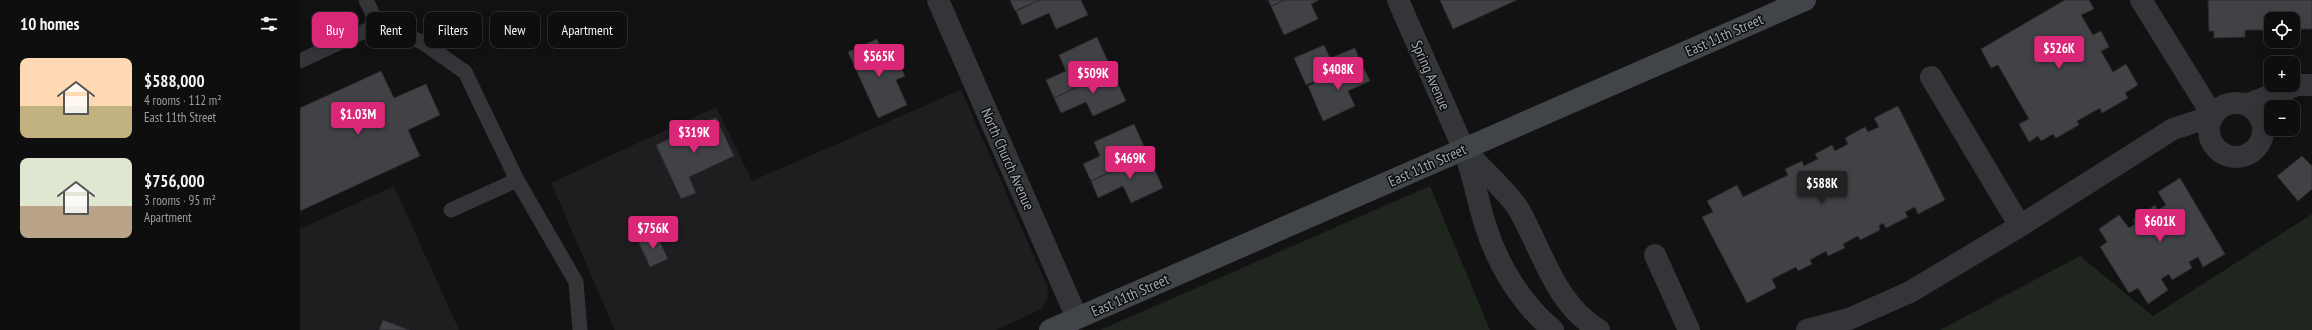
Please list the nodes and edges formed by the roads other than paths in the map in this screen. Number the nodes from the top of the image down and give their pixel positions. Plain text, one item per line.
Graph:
1 (366, 0) edge
2 (938, 0) edge
3 (1398, 0) edge
4 (1805, 0) edge
5 (2141, 0) edge
6 (372, 12) edge
7 (366, 31) edge
8 (416, 40) edge
9 (300, 61) edge
10 (1931, 77) dead end
11 (2312, 85) edge
12 (2246, 105) junction
13 (2213, 116) junction
14 (1463, 149) junction
15 (517, 180) junction
16 (451, 210) dead end
17 (2020, 226) junction
18 (1656, 255) dead end
19 (1077, 318) junction
20 (580, 330) edge
21 (1050, 330) edge
22 (1553, 330) edge
23 (1599, 330) edge
24 (1689, 330) edge
25 (1807, 330) edge

1 - 6 lane
2 - 19 street, North Church Avenue
3 - 14 street, Spring Avenue
4 - 14 main road, East 11th Street
5 - 13 street
7 - 9 lane
8 - 15 lane
10 - 17 street
11 - 12 street
12 - 13 street
12 - 13 street
13 - 17 street
14 - 19 main road, East 11th Street
14 - 22 street
14 - 23 street
15 - 16 lane
15 - 20 lane
17 - 25 street
18 - 24 street
19 - 21 main road, East 11th Street

